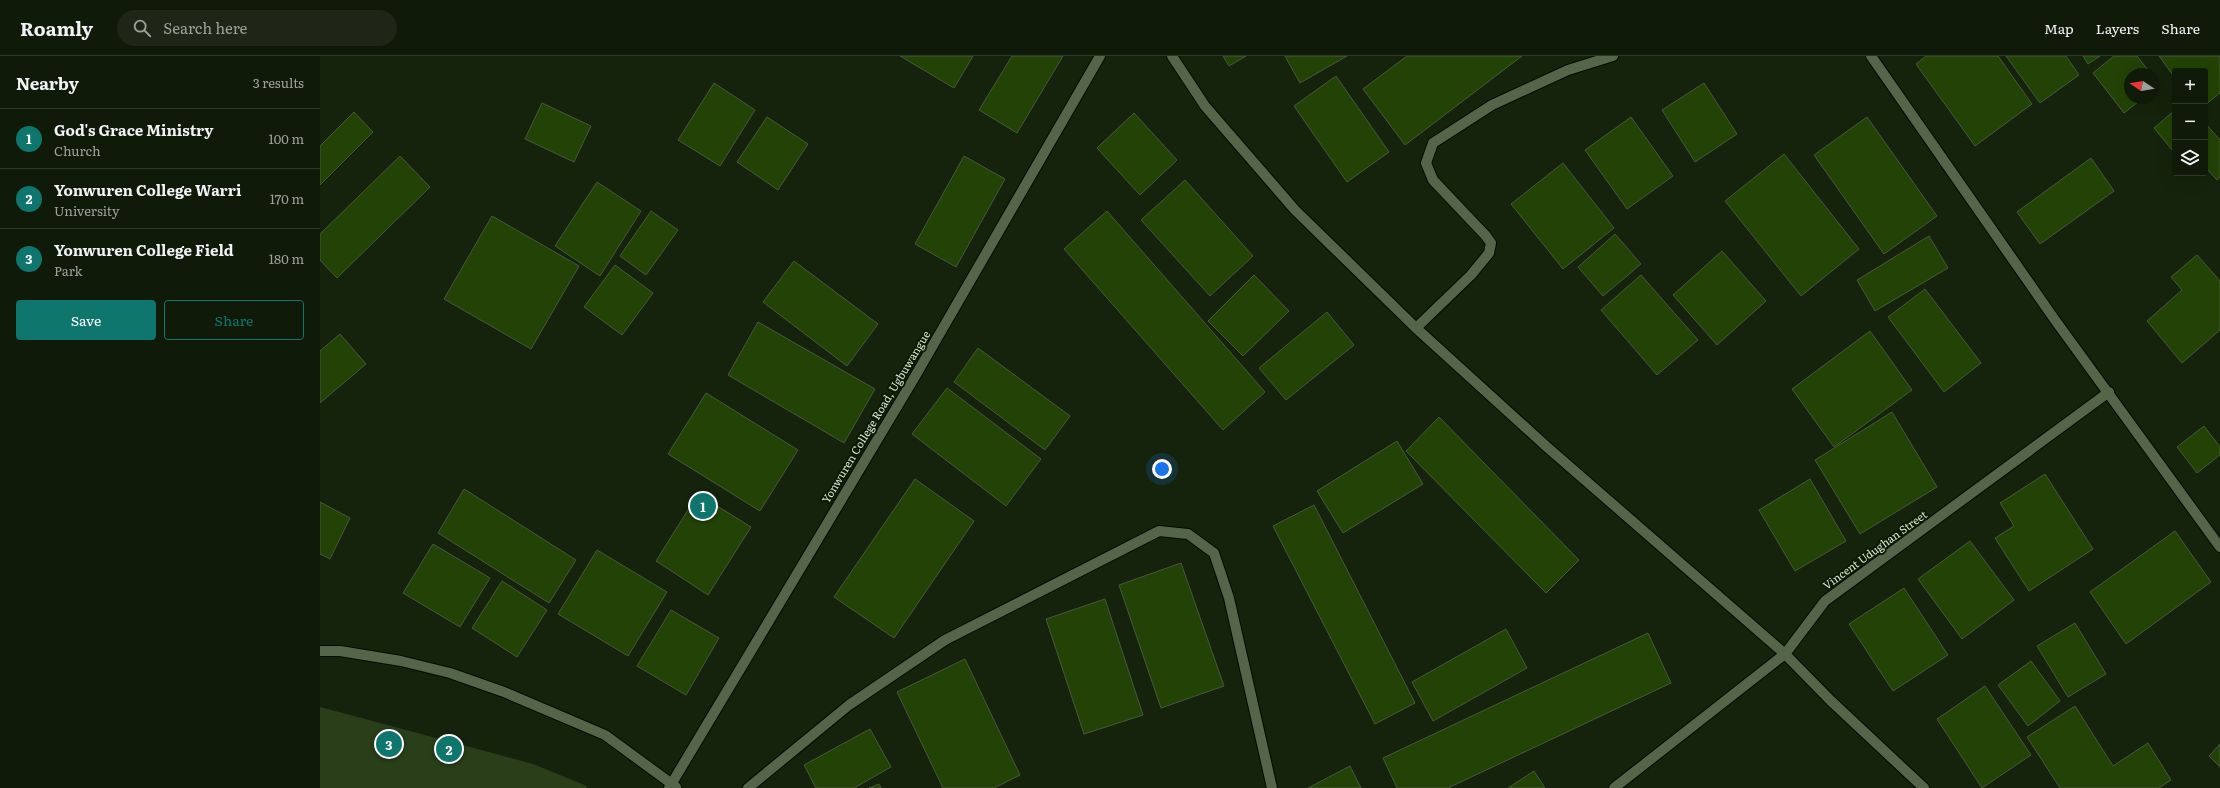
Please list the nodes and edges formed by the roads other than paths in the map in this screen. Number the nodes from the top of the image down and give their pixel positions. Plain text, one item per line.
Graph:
1 (1100, 56) edge
2 (1172, 56) edge
3 (1613, 56) edge
4 (1875, 57) edge
5 (1416, 328) junction
6 (2109, 392) junction
7 (2220, 547) edge
8 (320, 652) edge
9 (1785, 654) junction
10 (673, 786) edge
11 (748, 788) edge
12 (1272, 788) edge
13 (1614, 788) edge
14 (1924, 788) edge

1 - 10 street, Yonwuren College Road, Ugbuwangue
2 - 5 street
3 - 5 street
4 - 6 street
5 - 9 street
6 - 7 street
6 - 9 street, Vincent Udughan Street
8 - 10 street
9 - 13 street, Vincent Udughan Street
9 - 14 street
11 - 12 street

